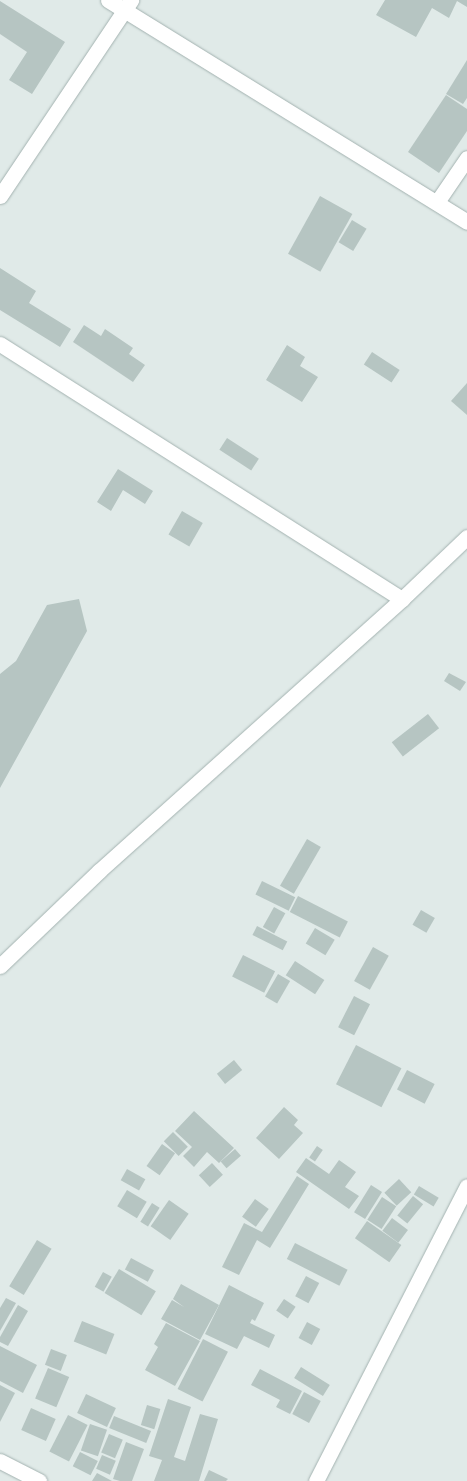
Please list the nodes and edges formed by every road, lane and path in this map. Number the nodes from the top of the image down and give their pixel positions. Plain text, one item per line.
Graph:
1 (108, 0) edge
2 (127, 5) edge
3 (467, 158) edge
4 (0, 196) edge
5 (437, 202) junction
6 (467, 222) edge
7 (0, 344) edge
8 (467, 537) edge
9 (402, 599) junction
10 (0, 966) edge
11 (467, 1186) edge
12 (0, 1461) edge
13 (39, 1481) edge
14 (316, 1481) edge

1 - 2 street
2 - 4 street
2 - 5 street
3 - 5 street
5 - 6 street
7 - 9 street
8 - 9 street
9 - 10 street
11 - 14 street
12 - 13 street

